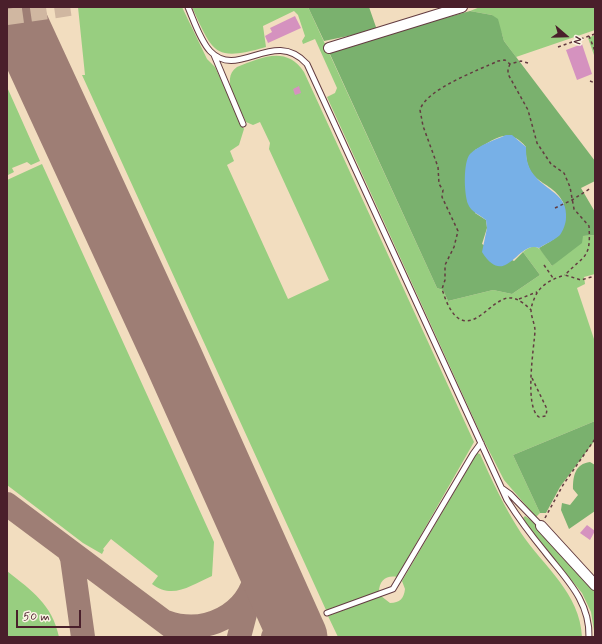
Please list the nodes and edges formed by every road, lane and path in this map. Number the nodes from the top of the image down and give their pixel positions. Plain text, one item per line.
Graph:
1 (188, 7) edge
2 (462, 7) edge
3 (595, 34) edge
4 (589, 36) junction
5 (558, 46) dead end
6 (329, 48) dead end
7 (595, 51) edge
8 (214, 54) junction
9 (528, 63) dead end
10 (510, 64) junction
11 (590, 81) dead end
12 (595, 83) edge
13 (243, 124) dead end
14 (591, 188) dead end
15 (572, 200) junction
16 (555, 208) dead end
17 (544, 265) dead end
18 (564, 275) junction
19 (595, 276) edge
20 (553, 278) junction
21 (537, 292) junction
22 (518, 299) junction
23 (531, 310) junction
24 (532, 378) junction
25 (595, 439) edge
26 (481, 443) junction
27 (502, 489) junction
28 (547, 513) dead end
29 (541, 526) joint
30 (595, 585) edge
31 (327, 613) dead end
32 (589, 637) edge

1 - 8 lane
2 - 6 street
3 - 4 path
4 - 5 path
4 - 7 path
8 - 13 lane
8 - 26 lane
9 - 10 path
10 - 15 path
10 - 22 path
11 - 12 path
14 - 15 path
15 - 16 path
15 - 18 path
17 - 20 path
18 - 19 path
18 - 20 path
20 - 21 path
21 - 22 path
21 - 23 path
22 - 23 path
23 - 24 path
24 - 24 path
25 - 28 path
26 - 27 lane
26 - 31 lane
27 - 29 lane
27 - 32 lane
29 - 30 street

